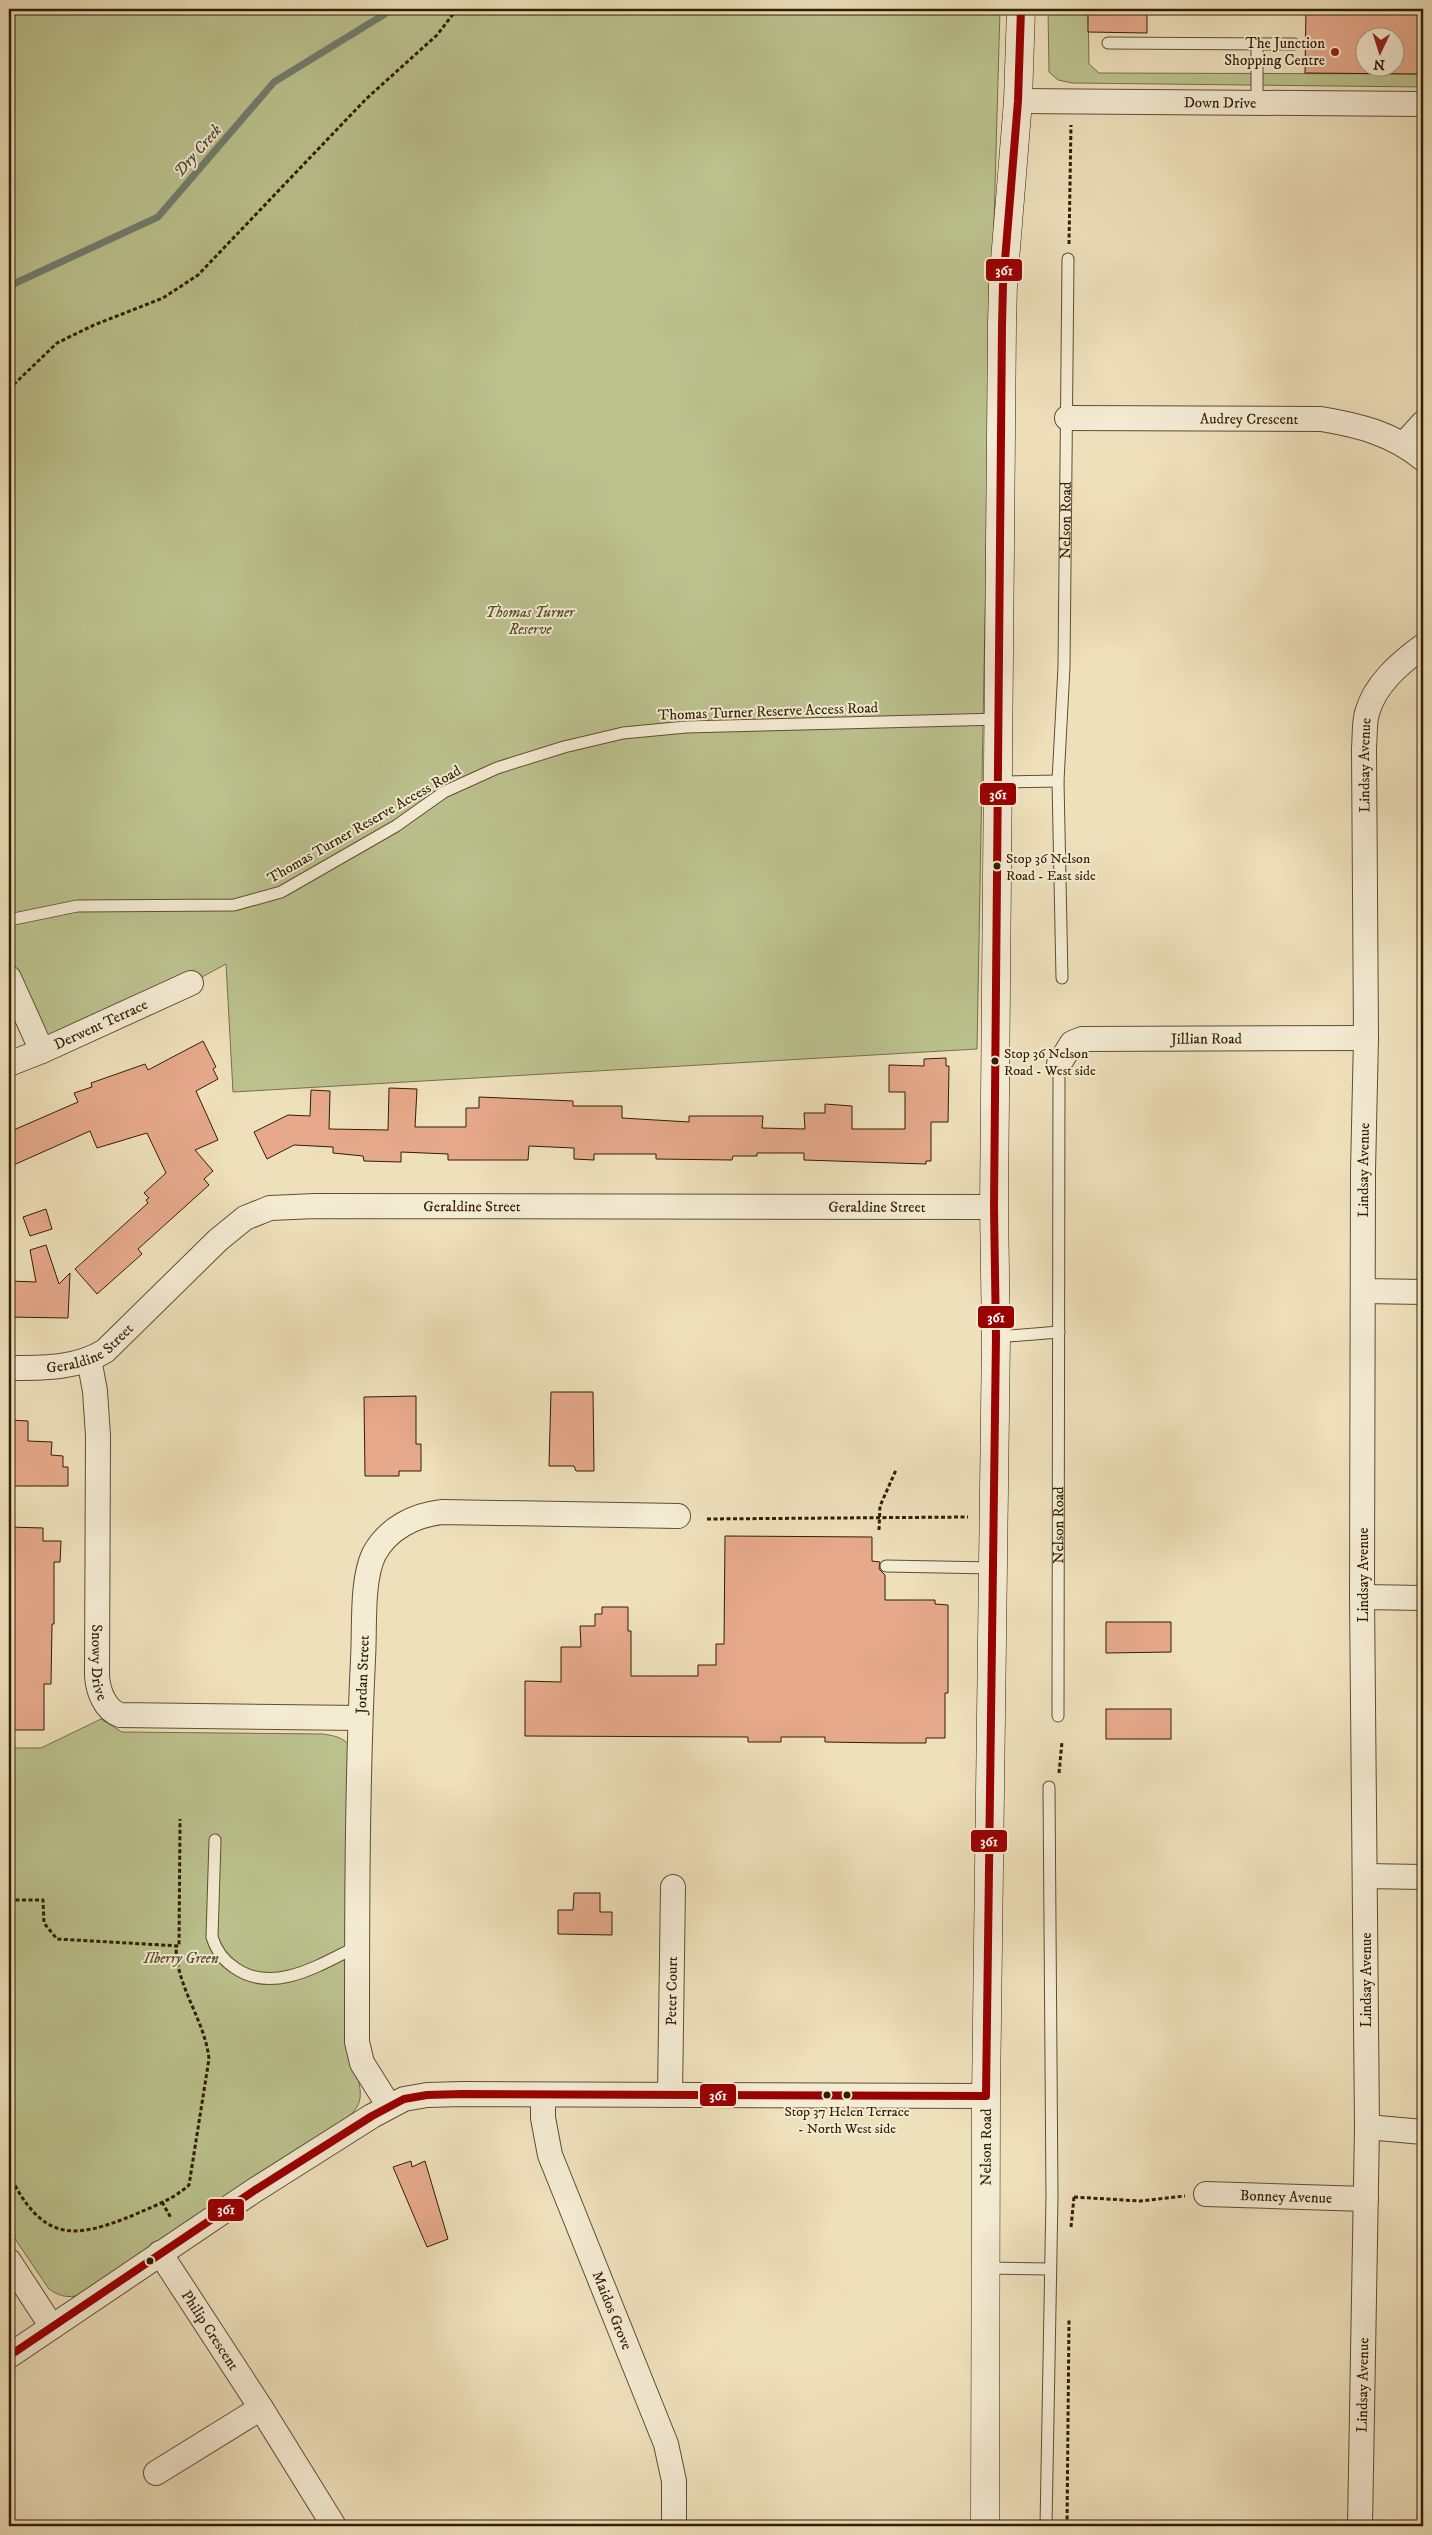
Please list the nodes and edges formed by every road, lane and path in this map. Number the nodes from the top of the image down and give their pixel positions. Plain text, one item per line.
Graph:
1 (457, 9) edge
2 (1021, 9) edge
3 (1108, 43) dead end
4 (1258, 44) junction
5 (1294, 44) dead end
6 (1018, 101) junction
7 (1257, 104) junction
8 (1423, 104) edge
9 (1071, 117) dead end
10 (1068, 259) joint
11 (9, 389) edge
12 (1067, 418) junction
13 (1423, 423) edge
14 (1403, 445) junction
15 (1423, 459) edge
16 (1423, 646) edge
17 (1000, 719) junction
18 (1058, 781) junction
19 (999, 782) junction
20 (9, 920) edge
21 (9, 978) edge
22 (1062, 978) dead end
23 (191, 983) dead end
24 (1366, 1038) junction
25 (42, 1051) junction
26 (9, 1064) edge
27 (1059, 1064) joint
28 (994, 1208) junction
29 (1363, 1291) junction
30 (1423, 1292) edge
31 (1059, 1332) junction
32 (996, 1337) junction
33 (89, 1359) junction
34 (9, 1368) edge
35 (896, 1470) dead end
36 (678, 1516) dead end
37 (879, 1518) junction
38 (971, 1518) dead end
39 (707, 1519) dead end
40 (879, 1530) dead end
41 (886, 1566) dead end
42 (993, 1568) junction
43 (1362, 1597) junction
44 (1423, 1598) edge
45 (1058, 1716) dead end
46 (360, 1718) junction
47 (1062, 1742) dead end
48 (1059, 1773) dead end
49 (1050, 1786) dead end
50 (180, 1819) dead end
51 (215, 1840) dead end
52 (1365, 1876) junction
53 (1423, 1877) edge
54 (673, 1887) dead end
55 (9, 1900) edge
56 (176, 1946) junction
57 (358, 1946) junction
58 (542, 2095) junction
59 (670, 2095) junction
60 (986, 2096) junction
61 (390, 2106) junction
62 (1367, 2127) junction
63 (1423, 2132) edge
64 (9, 2174) edge
65 (1199, 2195) joint
66 (1074, 2197) junction
67 (1067, 2198) dead end
68 (1366, 2199) junction
69 (162, 2202) junction
70 (174, 2226) dead end
71 (1070, 2237) dead end
72 (160, 2253) junction
73 (9, 2261) edge
74 (986, 2268) junction
75 (1049, 2269) junction
76 (1069, 2315) dead end
77 (52, 2327) junction
78 (9, 2356) edge
79 (261, 2408) junction
80 (156, 2473) dead end
81 (674, 2524) edge
82 (985, 2525) edge
83 (334, 2526) edge
84 (1046, 2526) edge
85 (1067, 2526) edge
86 (1360, 2526) edge

1 - 11 path
2 - 6 main road, Nelson Road
3 - 4 lane
4 - 5 lane
4 - 7 lane
6 - 7 street, Down Drive
6 - 17 main road, Nelson Road
7 - 8 street, Down Drive
9 - 10 path
10 - 12 lane, Nelson Road
12 - 14 street, Audrey Crescent
12 - 18 lane, Nelson Road
13 - 14 street
14 - 15 street, Audrey Crescent
16 - 24 street, Lindsay Avenue
17 - 19 main road, Nelson Road
17 - 20 lane, Thomas Turner Reserve Access Road
18 - 19 lane
18 - 22 lane, Nelson Road
19 - 28 main road, Nelson Road
21 - 25 street
23 - 25 street, Derwent Terrace
24 - 27 street, Jillian Road
24 - 29 street, Lindsay Avenue
25 - 26 street, Derwent Terrace
27 - 31 lane, Nelson Road
28 - 32 main road, Nelson Road
28 - 33 street, Geraldine Street
29 - 30 street
29 - 43 street, Lindsay Avenue
31 - 32 lane
31 - 45 lane, Nelson Road
32 - 42 main road, Nelson Road
33 - 34 street, Geraldine Street
33 - 46 street, Snowy Drive
35 - 37 path
36 - 46 street, Jordan Street
37 - 38 path
37 - 39 path
37 - 40 path
41 - 42 lane
42 - 60 main road, Nelson Road
43 - 44 street
43 - 52 street, Lindsay Avenue
46 - 57 street, Jordan Street
47 - 48 path
49 - 75 lane
50 - 56 path
51 - 57 lane
52 - 53 street
52 - 62 street, Lindsay Avenue
54 - 59 street, Peter Court
55 - 56 path
56 - 69 path
57 - 61 street, Jordan Street
58 - 59 street
58 - 61 street
58 - 81 street, Maidos Grove
59 - 60 street
60 - 74 main road, Nelson Road
61 - 72 street
62 - 63 street
62 - 68 street, Lindsay Avenue
64 - 69 path
65 - 66 path
65 - 68 street, Bonney Avenue
66 - 67 path
66 - 71 path
68 - 86 street, Lindsay Avenue
69 - 70 path
72 - 77 street
72 - 79 street, Philip Crescent
73 - 77 street
74 - 75 lane
74 - 82 main road, Nelson Road
75 - 84 lane
76 - 85 path
77 - 78 street
79 - 80 street
79 - 83 street, Philip Crescent
81 - 82 path

